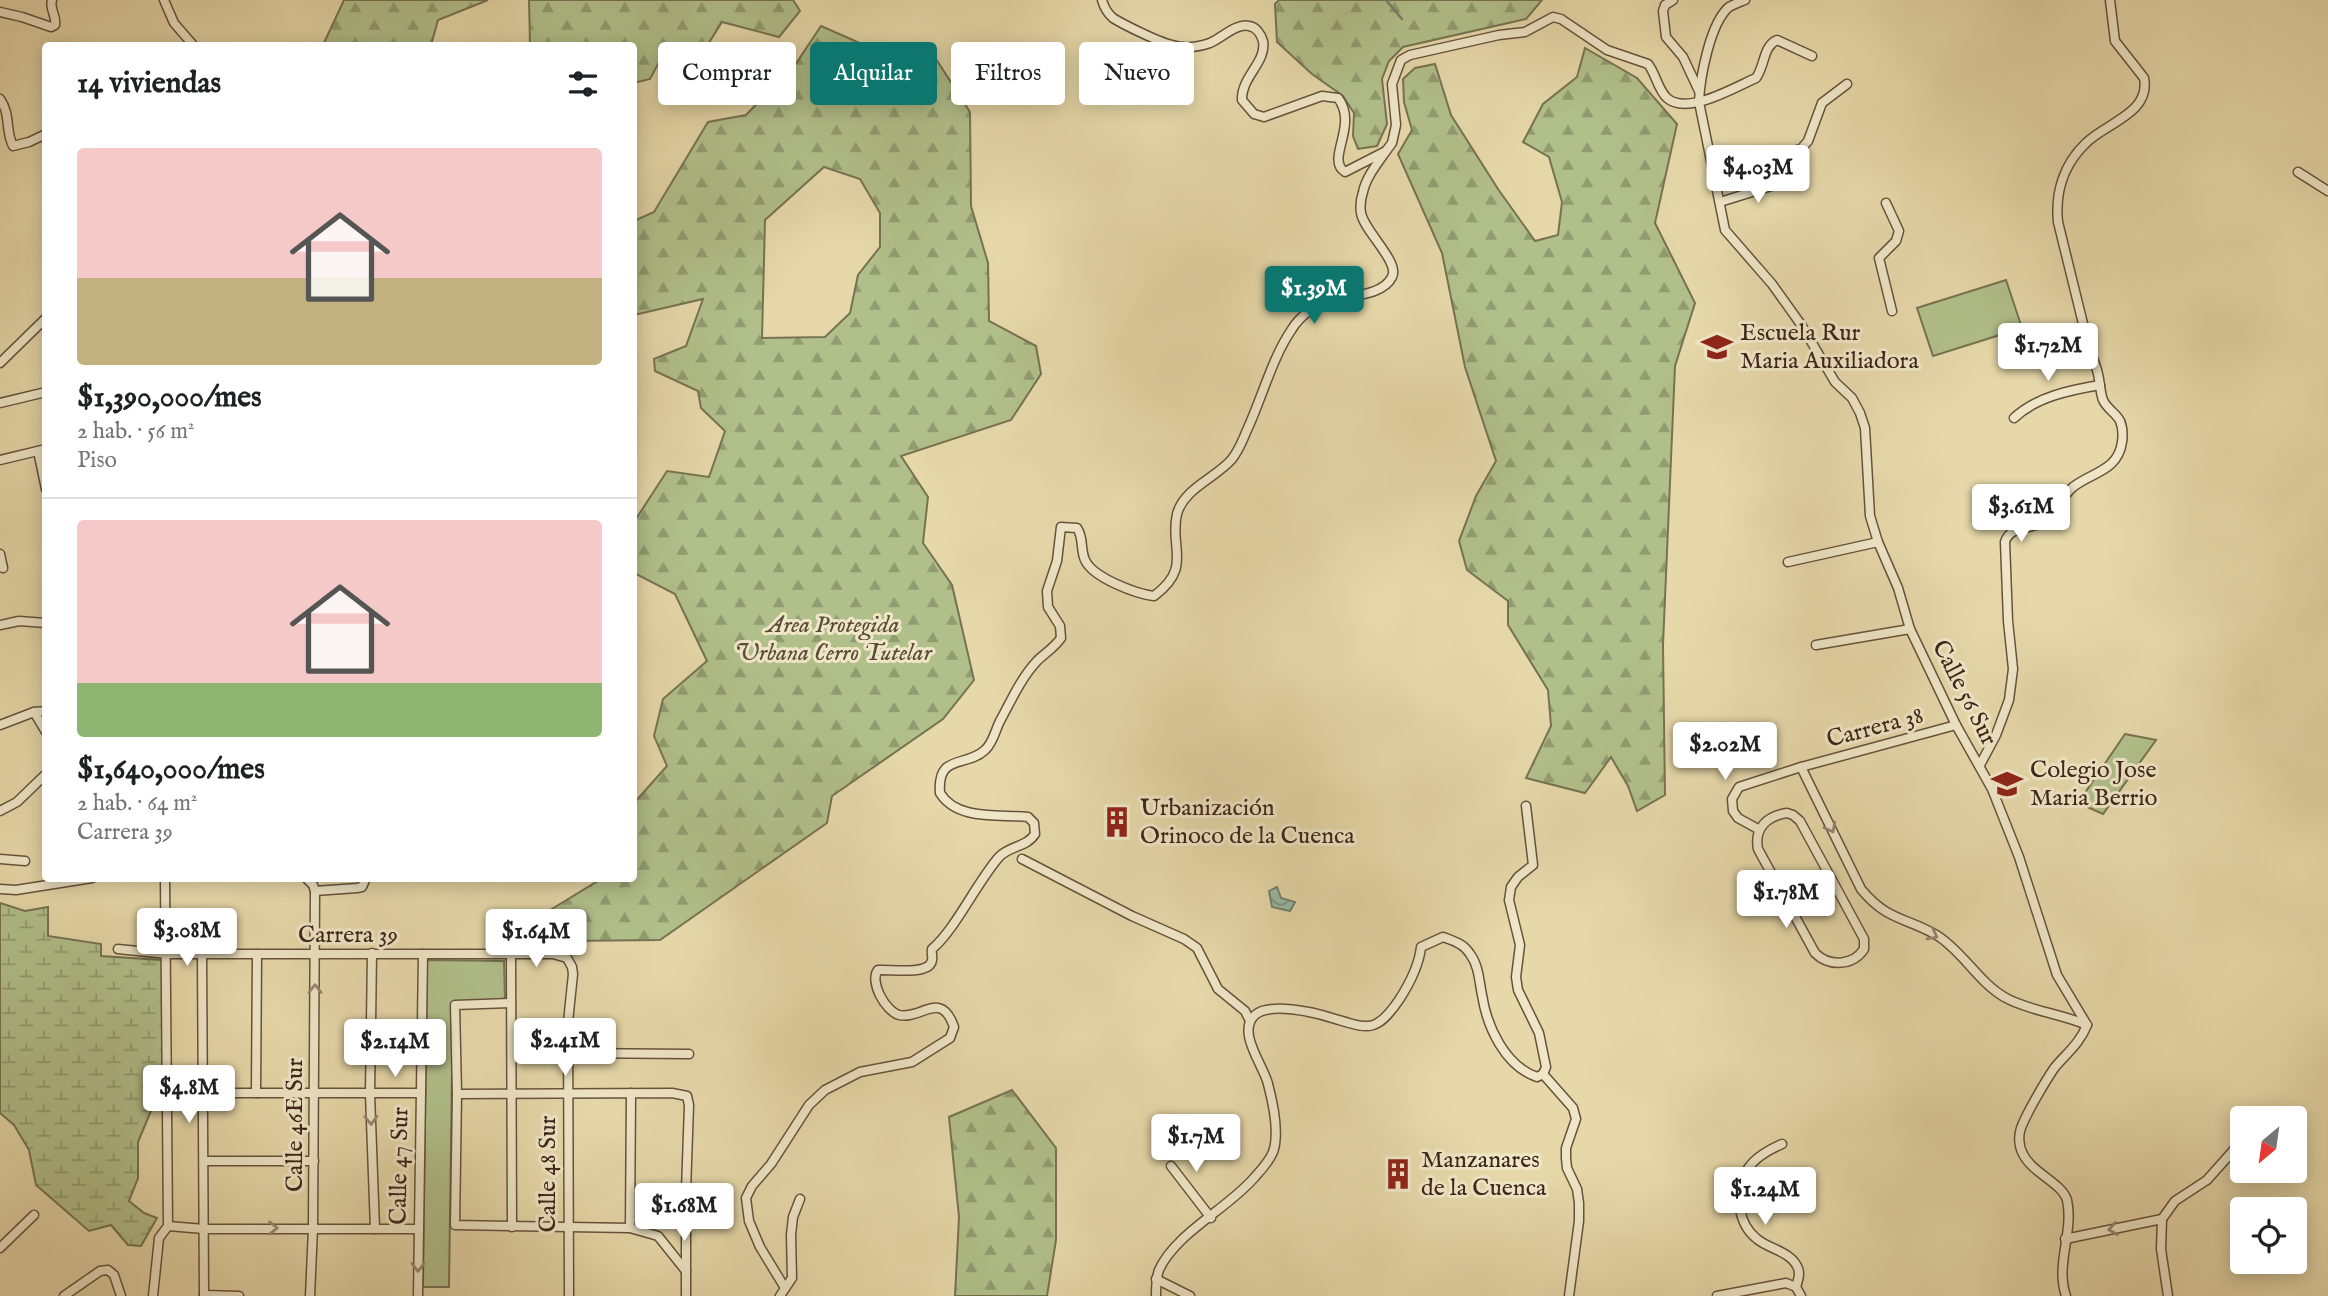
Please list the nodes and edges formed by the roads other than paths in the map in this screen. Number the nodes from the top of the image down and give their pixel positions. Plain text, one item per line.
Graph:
1 (52, 0) edge
2 (164, 0) edge
3 (1102, 0) edge
4 (1673, 0) edge
5 (1745, 0) edge
6 (2110, 0) edge
7 (0, 12) edge
8 (191, 42) edge
9 (1812, 56) dead end
10 (1847, 84) dead end
11 (1700, 91) junction
12 (0, 99) edge
13 (1699, 102) junction
14 (42, 136) edge
15 (1386, 151) junction
16 (1713, 169) junction
17 (2298, 172) dead end
18 (1787, 181) dead end
19 (2328, 191) edge
20 (1720, 202) junction
21 (1886, 203) dead end
22 (1892, 311) dead end
23 (42, 322) edge
24 (0, 363) edge
25 (2100, 385) junction
26 (42, 393) edge
27 (0, 403) edge
28 (2014, 418) dead end
29 (41, 450) edge
30 (0, 460) edge
31 (1878, 542) junction
32 (0, 554) edge
33 (1787, 562) dead end
34 (3, 568) dead end
35 (42, 623) edge
36 (0, 625) edge
37 (1910, 629) junction
38 (1816, 645) dead end
39 (42, 711) edge
40 (34, 712) junction
41 (0, 725) edge
42 (42, 725) edge
43 (1956, 725) junction
44 (1980, 765) junction
45 (1801, 767) junction
46 (42, 778) edge
47 (1526, 806) dead end
48 (0, 811) edge
49 (1758, 829) junction
50 (0, 859) edge
51 (1022, 859) dead end
52 (25, 861) dead end
53 (54, 882) edge
54 (165, 882) edge
55 (310, 882) edge
56 (364, 882) edge
57 (0, 889) edge
58 (316, 891) junction
59 (118, 949) dead end
60 (372, 953) junction
61 (167, 954) junction
62 (202, 954) junction
63 (257, 954) junction
64 (315, 954) junction
65 (423, 954) junction
66 (511, 955) junction
67 (572, 967) joint
68 (511, 1003) junction
69 (1250, 1021) junction
70 (2087, 1025) junction
71 (568, 1053) junction
72 (689, 1054) dead end
73 (1543, 1074) junction
74 (315, 1092) junction
75 (568, 1092) junction
76 (168, 1093) junction
77 (203, 1093) junction
78 (256, 1093) junction
79 (421, 1093) junction
80 (631, 1093) junction
81 (370, 1094) junction
82 (457, 1094) junction
83 (511, 1095) junction
84 (1782, 1144) dead end
85 (2230, 1154) edge
86 (204, 1161) junction
87 (314, 1161) junction
88 (1171, 1166) dead end
89 (800, 1199) dead end
90 (34, 1215) dead end
91 (1211, 1218) junction
92 (2162, 1219) junction
93 (168, 1226) junction
94 (512, 1227) junction
95 (313, 1228) junction
96 (567, 1228) junction
97 (630, 1228) junction
98 (204, 1229) junction
99 (375, 1229) junction
100 (418, 1229) junction
101 (2065, 1239) junction
102 (0, 1248) edge
103 (686, 1271) junction
104 (1156, 1279) junction
105 (1796, 1287) junction
106 (782, 1292) edge
107 (64, 1296) edge
108 (121, 1296) edge
109 (153, 1296) edge
110 (204, 1296) edge
111 (239, 1296) edge
112 (310, 1296) edge
113 (418, 1296) edge
114 (569, 1296) edge
115 (686, 1296) edge
116 (1156, 1296) edge
117 (1190, 1296) edge
118 (1569, 1296) edge
119 (1717, 1296) edge
120 (1801, 1296) edge
121 (2066, 1296) edge
122 (2168, 1296) edge

1 - 7 street
2 - 8 street
3 - 15 street
4 - 11 street
5 - 11 street, Calle 56 Sur
6 - 25 street
9 - 13 street
10 - 16 street
11 - 13 street, Calle 56 Sur
12 - 14 street
13 - 15 street
13 - 16 street, Calle 56 Sur
15 - 106 street
16 - 20 street, Calle 56 Sur
17 - 19 street
18 - 20 street
20 - 31 street, Calle 56 Sur
21 - 22 street
23 - 24 street
25 - 28 street
25 - 44 street
26 - 27 street
29 - 30 street
31 - 33 street
31 - 37 street, Calle 56 Sur
32 - 34 street
35 - 36 street
37 - 38 street
37 - 43 street, Calle 56 Sur
39 - 40 street
40 - 41 street
40 - 42 street
43 - 44 street, Calle 56 Sur
43 - 45 street, Carrera 38
44 - 70 street, Calle 56 Sur
45 - 49 street, Carrera 38
45 -> 70 street
46 - 48 street
47 - 73 street
49 - 49 street
50 - 52 street
51 - 69 street
53 - 57 street
54 - 61 street
55 - 58 street
56 - 58 street
58 - 64 street
59 - 61 street, Carrera 39
60 - 64 street, Carrera 39
60 - 65 street, Carrera 39
60 - 81 street
61 - 62 street, Carrera 39
61 - 76 street
62 - 63 street, Carrera 39
62 - 77 street
63 - 64 street, Carrera 39
63 - 78 street
74 -> 64 street, Calle 46E Sur
65 - 66 street, Carrera 39
65 - 79 street, Calle 47 Sur
66 - 67 street, Carrera 39
66 - 68 street
67 - 71 street, Calle 48 Sur
68 - 82 street
68 - 83 street
69 - 73 street
69 - 91 street
70 - 101 street
71 - 72 street
71 - 75 street, Calle 48 Sur
73 - 118 street
74 - 78 street
74 - 81 street
74 - 87 street, Calle 46E Sur
75 - 80 street
75 - 83 street
75 - 96 street, Calle 48 Sur
76 - 77 street
76 - 93 street
77 - 78 street
77 - 86 street
79 - 81 street
79 - 100 street, Calle 47 Sur
80 - 97 street
80 - 103 street
81 -> 99 street
82 - 83 street
82 - 94 street
83 - 94 street
84 - 105 street
85 - 92 street
86 - 87 street
86 - 98 street
87 - 95 street, Calle 46E Sur
88 - 91 street
89 - 106 street
90 - 102 street
91 - 104 street
92 -> 101 street
92 - 122 street
93 - 98 street
93 - 109 street
94 - 96 street
98 -> 95 street
95 - 99 street
95 - 112 street, Calle 46E Sur
96 - 97 street
96 - 114 street, Calle 48 Sur
97 - 103 street
98 - 110 street
99 - 100 street
100 -> 113 street, Calle 47 Sur
101 - 121 street
103 - 115 street
104 - 116 street
104 - 117 street
105 - 119 street
105 - 120 street
107 - 108 street
110 - 111 street

